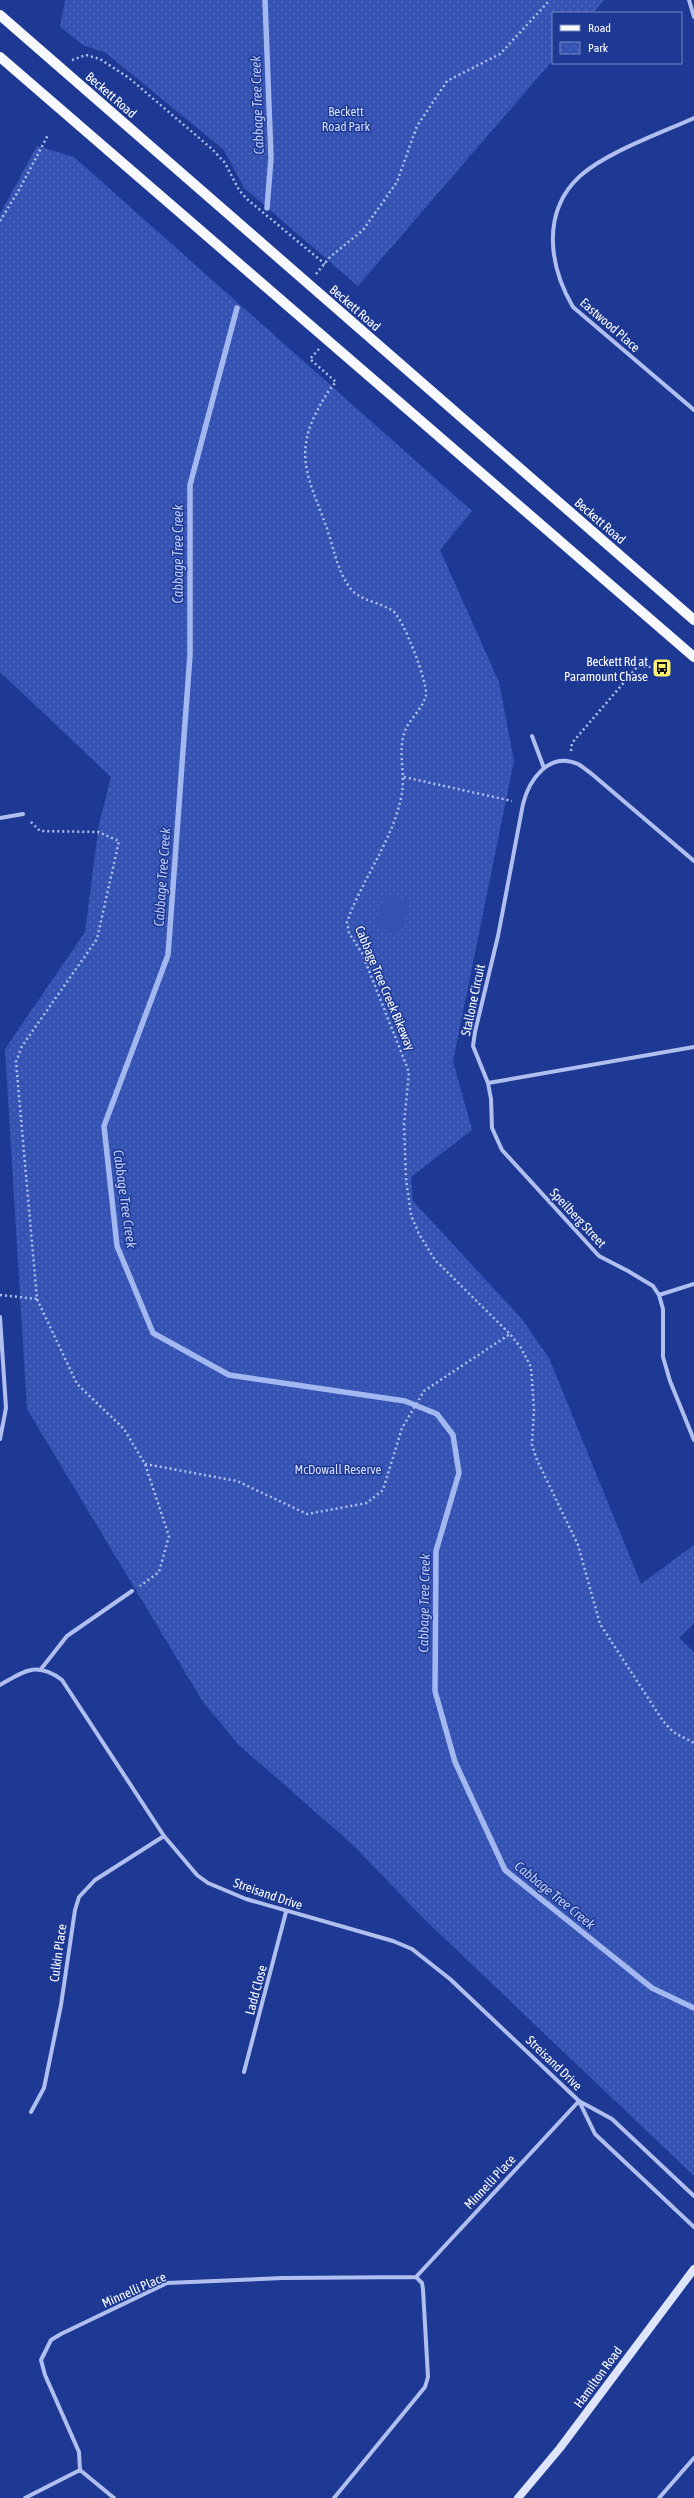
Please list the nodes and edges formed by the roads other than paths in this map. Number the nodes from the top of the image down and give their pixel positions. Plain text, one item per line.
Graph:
1 (688, 0) edge
2 (0, 15) edge
3 (694, 17) edge
4 (0, 57) edge
5 (694, 118) edge
6 (694, 410) edge
7 (694, 620) edge
8 (694, 657) edge
9 (532, 736) dead end
10 (544, 768) junction
11 (23, 814) road end
12 (0, 818) edge
13 (694, 861) edge
14 (694, 1047) edge
15 (488, 1083) junction
16 (694, 1284) edge
17 (659, 1295) junction
18 (0, 1317) edge
19 (0, 1439) edge
20 (694, 1440) edge
21 (132, 1591) road end
22 (41, 1669) junction
23 (0, 1685) edge
24 (164, 1836) junction
25 (286, 1912) junction
26 (244, 2072) dead end
27 (579, 2102) junction
28 (31, 2112) dead end
29 (694, 2196) edge
30 (694, 2227) edge
31 (694, 2269) edge
32 (416, 2277) junction
33 (694, 2458) edge
34 (80, 2470) junction
35 (25, 2498) edge
36 (114, 2498) edge
37 (334, 2498) edge
38 (518, 2498) edge
39 (659, 2498) edge

1 - 3 street
2 - 7 main road, Beckett Road
4 - 8 main road
5 - 6 street, Eastwood Place
9 - 10 street
10 - 13 street
10 - 15 street, Stallone Circuit
11 - 12 street
14 - 15 street
15 - 17 street, Speilberg Street
16 - 17 street
17 - 20 street
18 - 19 street
21 - 22 street
22 - 23 street
22 - 24 street, Streisand Drive
24 - 25 street, Streisand Drive
24 - 28 street, Culkin Place
25 - 26 street, Ladd Close
25 - 27 street, Streisand Drive
27 - 29 street, Streisand Drive
27 - 30 street, Streisand Drive
27 - 32 street, Minnelli Place
31 - 38 main road, Hamilton Road
32 - 34 street, Minnelli Place
32 - 37 street
33 - 39 street
34 - 35 street
34 - 36 street

